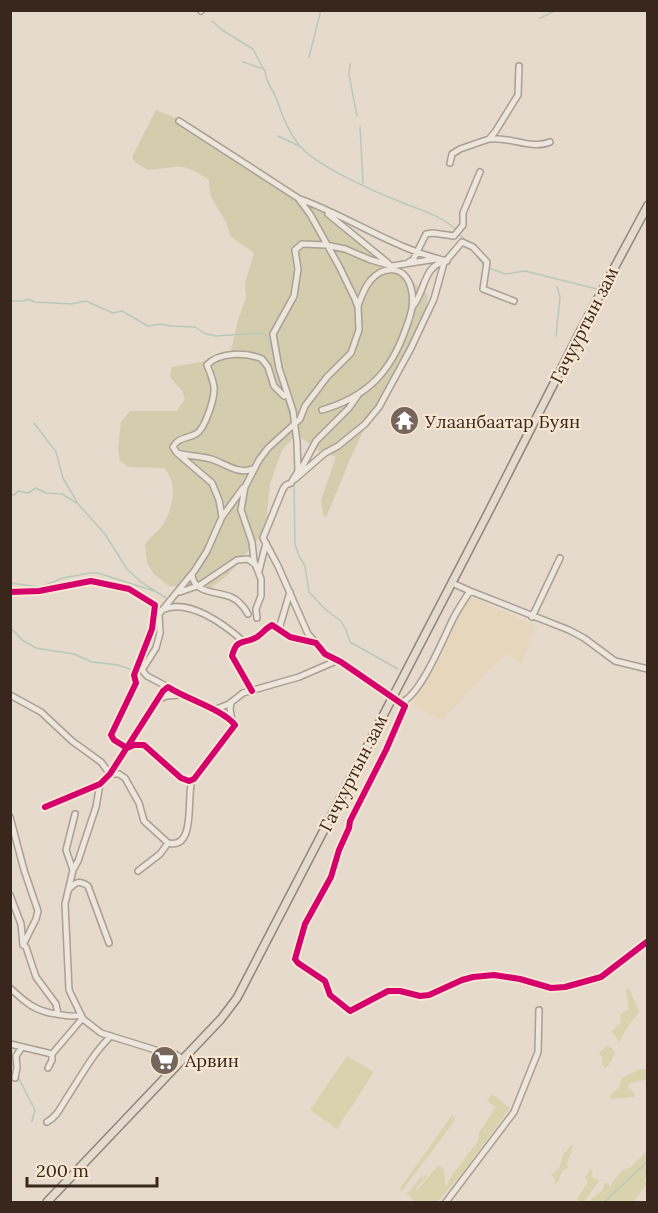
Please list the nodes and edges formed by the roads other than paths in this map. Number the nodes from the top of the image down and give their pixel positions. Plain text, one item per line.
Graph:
1 (519, 66) dead end
2 (179, 121) dead end
3 (489, 139) junction
4 (550, 142) dead end
5 (450, 163) dead end
6 (480, 172) dead end
7 (298, 198) junction
8 (648, 205) edge
9 (323, 208) junction
10 (326, 244) junction
11 (417, 252) junction
12 (436, 259) junction
13 (447, 261) junction
14 (392, 266) junction
15 (400, 266) junction
16 (514, 301) dead end
17 (413, 306) junction
18 (358, 307) junction
19 (359, 395) junction
20 (284, 396) dead end
21 (322, 410) dead end
22 (294, 426) junction
23 (177, 453) junction
24 (254, 469) junction
25 (248, 479) junction
26 (292, 482) junction
27 (222, 518) junction
28 (266, 543) junction
29 (560, 558) dead end
30 (257, 568) junction
31 (192, 574) junction
32 (452, 583) junction
33 (198, 586) junction
34 (470, 591) junction
35 (10, 592) edge
36 (179, 592) junction
37 (290, 592) junction
38 (161, 611) junction
39 (248, 614) dead end
40 (532, 617) junction
41 (257, 618) dead end
42 (279, 629) junction
43 (243, 641) junction
44 (316, 643) junction
45 (341, 662) junction
46 (648, 669) edge
47 (168, 687) junction
48 (252, 691) junction
49 (10, 695) edge
50 (392, 696) junction
51 (184, 697) junction
52 (232, 700) junction
53 (402, 702) junction
54 (156, 703) junction
55 (214, 710) junction
56 (232, 722) junction
57 (128, 748) junction
58 (110, 774) junction
59 (193, 779) junction
60 (100, 784) junction
61 (45, 807) dead end
62 (75, 814) dead end
63 (10, 817) edge
64 (168, 843) junction
65 (73, 870) junction
66 (138, 871) dead end
67 (68, 890) junction
68 (10, 895) edge
69 (648, 941) edge
70 (109, 943) dead end
71 (23, 945) junction
72 (10, 988) edge
73 (539, 1010) dead end
74 (57, 1014) junction
75 (80, 1015) junction
76 (111, 1036) junction
77 (10, 1044) edge
78 (22, 1047) junction
79 (52, 1054) junction
80 (183, 1059) junction
81 (48, 1068) dead end
82 (15, 1078) dead end
83 (47, 1122) dead end
84 (47, 1203) edge
85 (446, 1203) edge

1 - 3 street
2 - 7 street
3 - 4 street
3 - 5 street
6 - 11 street
7 - 9 street
7 - 10 street
8 - 32 main road, Гачууртын зам
9 - 11 street
9 - 14 street
10 - 14 street
10 - 18 street
10 - 22 street
11 - 12 street
11 - 15 street
12 - 13 street
12 - 15 street
13 - 16 street
13 - 17 street
13 - 26 street
14 - 15 street
17 - 18 street
17 - 19 street
18 - 22 street
19 - 21 street
19 - 26 street
20 - 23 street
22 - 24 street
22 - 26 street
23 - 24 street
23 - 27 street
24 - 25 street
25 - 27 street
25 - 30 street
26 - 28 street
27 - 31 street
28 - 30 street
28 - 37 street
29 - 40 street
30 - 33 street
30 - 41 street
31 - 33 street
31 - 36 street
32 - 34 street
32 - 50 main road, Гачууртын зам
33 - 36 street
33 - 39 street
34 - 40 street
34 - 53 street
35 - 57 street
36 - 38 street
37 - 42 street
37 - 44 street
38 - 43 street
38 - 47 street
40 - 46 street
42 - 43 street
42 - 44 street
43 - 48 street
44 - 45 street
45 - 48 street
45 - 50 street
47 - 51 street
47 - 54 street
48 - 52 street
49 - 58 street
50 - 53 street
50 - 80 main road, Гачууртын зам
51 - 54 street
51 - 55 street
52 - 55 street
52 - 56 street
53 - 69 street
54 - 57 street
55 - 56 street
56 - 59 street
57 - 58 street
57 - 59 street
58 - 60 street
58 - 64 street
59 - 64 street
60 - 61 street
60 - 65 street
62 - 65 street
63 - 71 street
64 - 66 street
65 - 67 street
67 - 70 street
67 - 75 street
68 - 71 street
71 - 74 street
72 - 74 street
73 - 85 street
74 - 75 street
75 - 76 street
75 - 79 street
76 - 80 street
76 - 83 street
77 - 78 street
78 - 79 street
78 - 82 street
79 - 81 street
80 - 84 main road, Гачууртын зам

